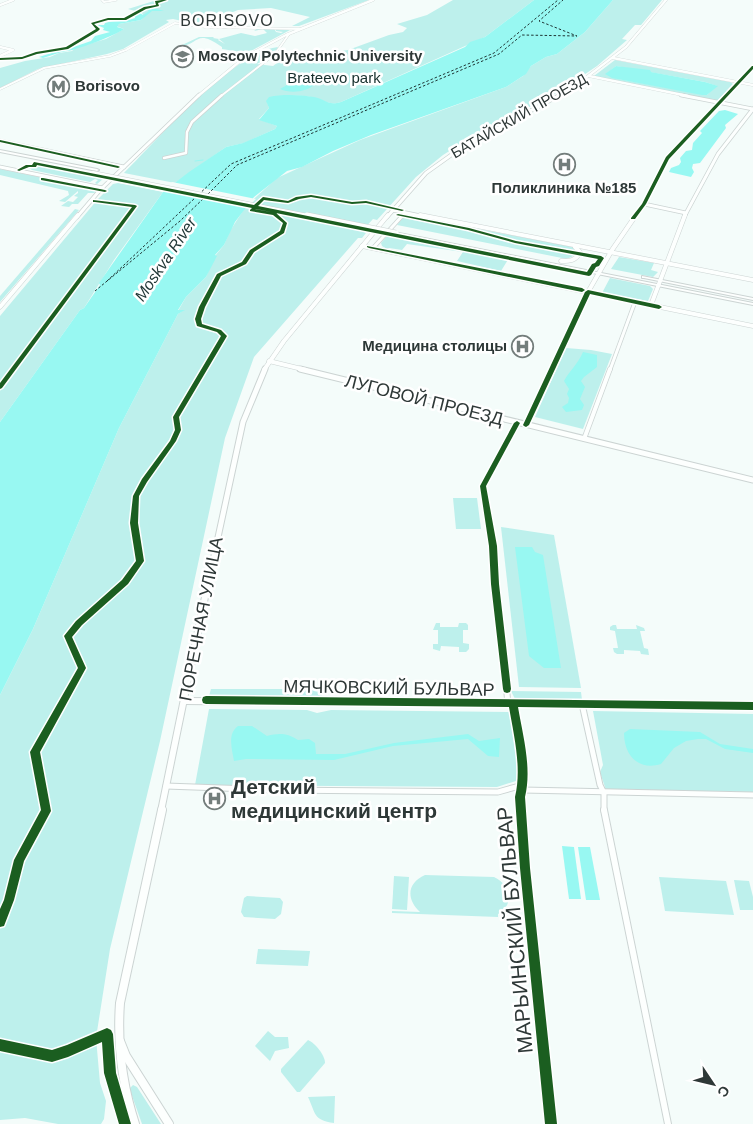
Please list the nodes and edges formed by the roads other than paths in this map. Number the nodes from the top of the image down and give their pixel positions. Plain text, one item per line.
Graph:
1 (13, 0) edge
2 (102, 0) edge
3 (116, 0) edge
4 (373, 0) edge
5 (666, 0) edge
6 (0, 5) edge
7 (300, 29) junction
8 (281, 39) junction
9 (0, 47) edge
10 (0, 56) edge
11 (613, 58) junction
12 (753, 67) edge
13 (589, 76) junction
14 (738, 82) junction
15 (753, 85) edge
16 (0, 89) edge
17 (718, 102) junction
18 (753, 109) edge
19 (0, 141) edge
20 (14, 145) junction
21 (0, 150) edge
22 (164, 158) dead end
23 (0, 166) edge
24 (124, 167) junction
25 (95, 171) junction
26 (103, 188) junction
27 (644, 204) junction
28 (392, 210) junction
29 (405, 213) junction
30 (686, 213) junction
31 (397, 231) junction
32 (362, 246) junction
33 (573, 246) junction
34 (374, 248) junction
35 (610, 253) junction
36 (561, 261) junction
37 (666, 264) junction
38 (599, 271) junction
39 (753, 280) edge
40 (659, 283) junction
41 (588, 292) junction
42 (753, 299) edge
43 (635, 302) junction
44 (753, 304) edge
45 (651, 305) junction
46 (0, 307) edge
47 (753, 326) edge
48 (269, 362) junction
49 (517, 423) junction
50 (526, 425) junction
51 (584, 439) junction
52 (753, 480) edge
53 (185, 700) junction
54 (511, 704) junction
55 (582, 704) junction
56 (753, 706) edge
57 (166, 786) junction
58 (523, 787) junction
59 (604, 793) junction
60 (753, 795) edge
61 (119, 1026) junction
62 (135, 1124) edge
63 (169, 1124) edge
64 (551, 1124) edge
65 (668, 1124) edge

1 - 6 street
2 - 3 street
4 - 7 street
5 - 11 street, БАТАЙСКИЙ ПРОЕЗД
7 - 8 street
7 - 16 street
8 - 22 street
8 - 24 street
9 - 10 street
11 - 13 street, БАТАЙСКИЙ ПРОЕЗД
11 - 14 street
12 - 14 street
13 - 17 street
13 - 28 street, БАТАЙСКИЙ ПРОЕЗД
14 - 15 street
14 - 17 street
17 - 18 street
17 - 27 street
18 - 30 street
19 - 20 street
20 - 21 street
20 - 24 street
21 - 25 main road
21 - 25 main road
23 - 26 street
24 - 26 street
25 - 31 main road, bridge
26 - 46 street
27 - 30 street
27 - 35 street
28 - 29 street
28 - 32 street, БАТАЙСКИЙ ПРОЕЗД
29 - 33 street
29 - 34 street
30 - 37 street
31 - 36 main road
31 - 38 main road
32 - 34 street
32 - 48 street, ПОРЕЧНАЯ УЛИЦА
33 - 35 street
33 - 36 street
34 - 41 street
35 - 37 street
35 - 38 street
36 - 38 main road
37 - 39 street
37 - 40 street
38 - 40 main road
38 - 41 street
40 - 42 main road
40 - 44 main road
40 - 45 street
41 - 43 street
41 - 50 street
43 - 45 street
43 - 51 street
45 - 47 street
48 - 49 street, ЛУГОВОЙ ПРОЕЗД
48 - 53 street, ПОРЕЧНАЯ УЛИЦА
49 - 50 street, ЛУГОВОЙ ПРОЕЗД
49 - 54 street, МАРЬИНСКИЙ БУЛЬВАР
50 - 51 street, ЛУГОВОЙ ПРОЕЗД
51 - 52 street, ЛУГОВОЙ ПРОЕЗД
53 - 54 street, МЯЧКОВСКИЙ БУЛЬВАР
53 - 57 street, ПОРЕЧНАЯ УЛИЦА
54 - 55 street, МЯЧКОВСКИЙ БУЛЬВАР
54 - 58 street, МАРЬИНСКИЙ БУЛЬВАР
55 - 56 street, МЯЧКОВСКИЙ БУЛЬВАР
55 - 59 street
57 - 58 street
57 - 61 street, ПОРЕЧНАЯ УЛИЦА
58 - 59 street
58 - 64 street, МАРЬИНСКИЙ БУЛЬВАР
59 - 60 street
59 - 65 street
61 - 62 street, ПОРЕЧНАЯ УЛИЦА
61 - 63 street, ПОРЕЧНАЯ УЛИЦА

